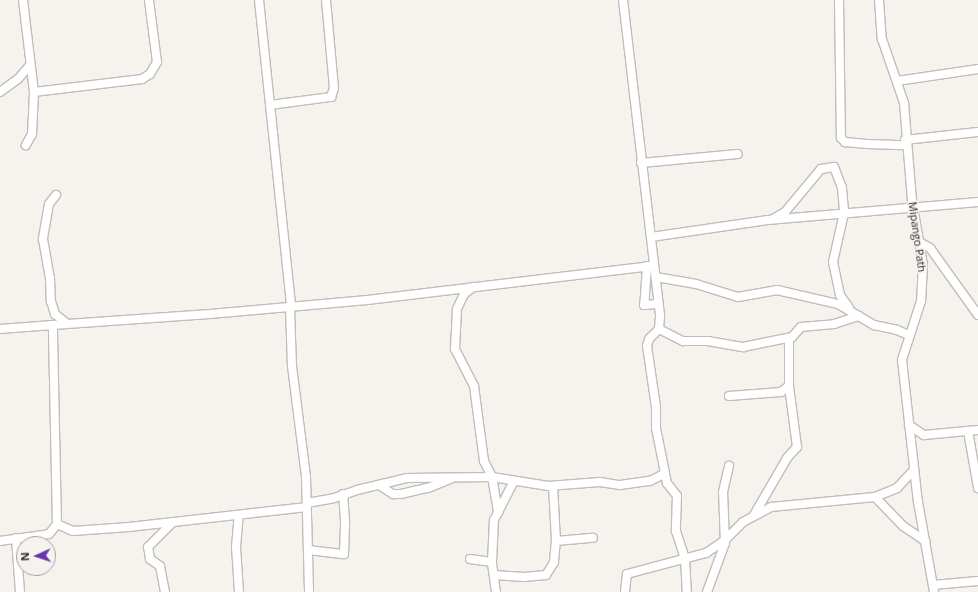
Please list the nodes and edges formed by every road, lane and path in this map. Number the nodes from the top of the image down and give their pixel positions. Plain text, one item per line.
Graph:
1 (23, 0) edge
2 (149, 0) edge
3 (259, 0) edge
4 (326, 0) edge
5 (623, 0) edge
6 (839, 0) edge
7 (879, 0) edge
8 (30, 65) junction
9 (978, 69) edge
10 (897, 81) junction
11 (0, 92) edge
12 (34, 92) junction
13 (270, 105) junction
14 (978, 132) edge
15 (905, 142) junction
16 (26, 145) dead end
17 (738, 154) dead end
18 (641, 163) junction
19 (56, 195) dead end
20 (978, 202) edge
21 (912, 207) junction
22 (844, 214) junction
23 (768, 220) junction
24 (651, 237) junction
25 (919, 242) junction
26 (650, 266) junction
27 (656, 277) junction
28 (474, 287) junction
29 (657, 304) junction
30 (290, 307) junction
31 (849, 308) junction
32 (978, 315) edge
33 (859, 316) junction
34 (65, 322) junction
35 (53, 325) junction
36 (0, 329) edge
37 (659, 329) junction
38 (909, 336) junction
39 (789, 338) junction
40 (789, 386) junction
41 (729, 396) dead end
42 (909, 425) junction
43 (978, 430) edge
44 (968, 431) junction
45 (729, 466) dead end
46 (914, 470) junction
47 (664, 474) junction
48 (492, 477) junction
49 (453, 478) junction
50 (391, 481) junction
51 (514, 481) junction
52 (380, 485) junction
53 (553, 486) junction
54 (978, 488) edge
55 (343, 494) junction
56 (393, 494) junction
57 (875, 497) junction
58 (307, 505) junction
59 (498, 512) junction
60 (239, 515) junction
61 (753, 517) junction
62 (173, 522) junction
63 (57, 524) junction
64 (32, 536) edge
65 (16, 538) edge
66 (593, 538) dead end
67 (725, 540) junction
68 (0, 541) edge
69 (556, 541) junction
70 (925, 541) junction
71 (309, 550) junction
72 (685, 558) junction
73 (470, 559) dead end
74 (492, 562) junction
75 (494, 575) junction
76 (19, 576) edge
77 (978, 581) edge
78 (933, 588) edge
79 (20, 592) edge
80 (165, 592) edge
81 (239, 592) edge
82 (310, 592) edge
83 (496, 592) edge
84 (626, 592) edge
85 (687, 592) edge
86 (707, 592) edge

1 - 8 street
2 - 12 street
3 - 13 street
4 - 13 street
5 - 18 street
6 - 15 street
7 - 10 street, Mipango Path
8 - 11 street
8 - 12 street
9 - 10 street
10 - 15 street, Mipango Path
12 - 16 street
13 - 30 street
14 - 15 street
15 - 21 street, Mipango Path
17 - 18 street
18 - 24 street
19 - 34 street
20 - 21 street
21 - 22 street
21 - 25 street, Mipango Path
22 - 23 street
22 - 23 street
22 - 31 street
23 - 24 street
24 - 26 street
25 - 32 street
25 - 38 street, Mipango Path
26 - 27 street
26 - 28 street
26 - 29 street
27 - 29 street
27 - 31 street
28 - 30 street
28 - 48 street
29 - 37 street
30 - 34 street
30 - 58 street
31 - 33 street
33 - 38 street
33 - 39 street
34 - 35 street
35 - 36 street
35 - 63 street
37 - 39 street
37 - 47 street
38 - 42 street, Mipango Path
39 - 40 street
40 - 41 street
40 - 61 street
42 - 44 street
42 - 46 street, Mipango Path
43 - 44 street
44 - 54 street
45 - 67 street
46 - 57 street
46 - 70 street, Mipango Path
47 - 53 street
47 - 72 street
48 - 49 street
48 - 51 street
48 - 59 street
49 - 50 street
49 - 56 street
50 - 52 street
50 - 56 street
51 - 53 street
51 - 59 street
52 - 55 street
52 - 56 street
53 - 69 street
55 - 58 street
55 - 71 street
57 - 61 street
57 - 70 street
58 - 60 street
58 - 71 street
59 - 74 street
60 - 62 street
60 - 81 street
61 - 67 street
62 - 63 street
62 - 80 street
63 - 64 street
65 - 68 street
66 - 69 street
67 - 72 street
67 - 86 street
69 - 75 street
70 - 78 street, Mipango Path
71 - 82 street
72 - 84 street
72 - 85 street
73 - 74 street
74 - 75 street
75 - 83 street
76 - 79 street
77 - 78 street

